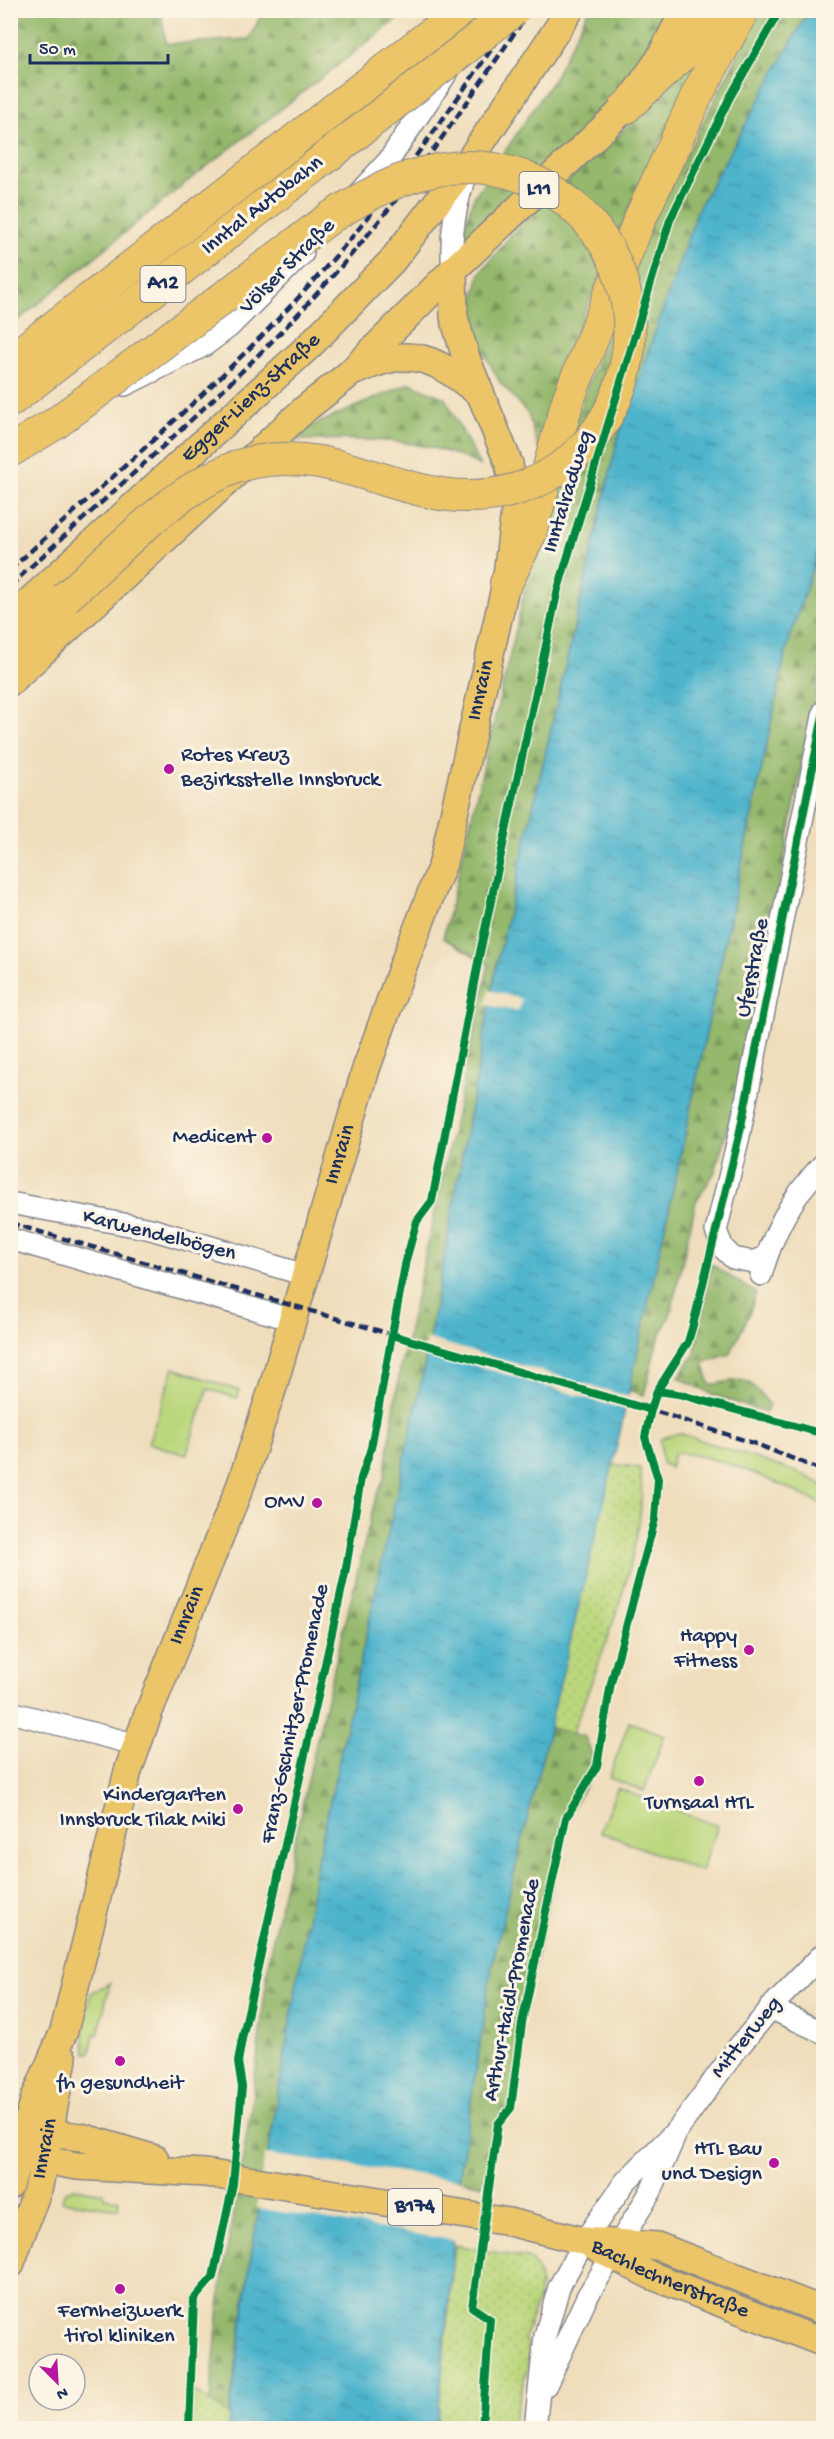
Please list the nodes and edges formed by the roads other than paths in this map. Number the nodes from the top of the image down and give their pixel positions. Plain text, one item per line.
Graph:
1 (462, 10) edge
2 (489, 10) edge
3 (514, 10) edge
4 (570, 10) edge
5 (685, 10) edge
6 (722, 10) edge
7 (743, 10) edge
8 (625, 108) junction
9 (471, 158) junction
10 (453, 270) junction
11 (10, 360) edge
12 (348, 375) junction
13 (482, 396) junction
14 (10, 401) edge
15 (10, 433) edge
16 (10, 451) edge
17 (244, 465) junction
18 (506, 583) junction
19 (10, 619) edge
20 (10, 648) edge
21 (10, 682) edge
22 (824, 711) edge
23 (824, 1164) edge
24 (10, 1203) edge
25 (10, 1239) edge
26 (305, 1275) junction
27 (293, 1320) junction
28 (10, 1713) edge
29 (138, 1744) junction
30 (824, 1953) edge
31 (770, 2008) junction
32 (824, 2033) edge
33 (678, 2128) junction
34 (29, 2130) edge
35 (14, 2155) edge
36 (45, 2162) junction
37 (205, 2173) junction
38 (10, 2186) edge
39 (584, 2241) junction
40 (614, 2249) junction
41 (10, 2265) edge
42 (824, 2311) edge
43 (824, 2343) edge
44 (540, 2399) junction
45 (536, 2428) edge

1 - 11 highway, Inntal Autobahn / A12
2 - 15 street, Völser Straße
3 - 14 highway, Inntal Autobahn / A12, bridge
4 - 9 main road, Egger-Lienz-Straße
5 - 8 main road, L11
6 - 8 highway
7 - 18 highway
8 - 10 main road, L11
9 - 10 street
9 - 19 main road, Egger-Lienz-Straße
10 - 12 main road, Egger-Lienz-Straße
10 - 13 main road, Innrain
12 - 13 main road
12 - 17 main road, Egger-Lienz-Straße
13 - 18 main road, Innrain
16 - 17 highway, bridge
17 - 20 highway, bridge
17 - 21 main road, Egger-Lienz-Straße
18 - 26 main road, Innrain
22 - 23 street, Uferstraße
24 - 26 street, Karwendelbögen
25 - 27 street, Karwendelbögen
26 - 27 main road, Innrain
27 - 29 main road, Innrain
28 - 29 street
29 - 34 main road, Innrain
30 - 31 street, Mitterweg
31 - 32 street
31 - 33 street, Mitterweg
33 - 39 street, Mitterweg
33 - 40 street, Mitterweg
34 - 35 main road, Innrain
34 - 36 main road, Innrain
34 - 37 main road, B174
35 - 36 main road, B174
35 - 38 main road, Innrain
36 - 37 main road, B174
36 - 41 main road, Innrain
37 - 39 main road, B174
39 - 40 main road, Bachlechnerstraße / B174
39 - 44 street, Mitterweg
40 - 42 main road, Bachlechnerstraße / B174
40 - 43 main road, Bachlechnerstraße / B174
40 - 44 street, Mitterweg
44 - 45 street, Mitterweg

